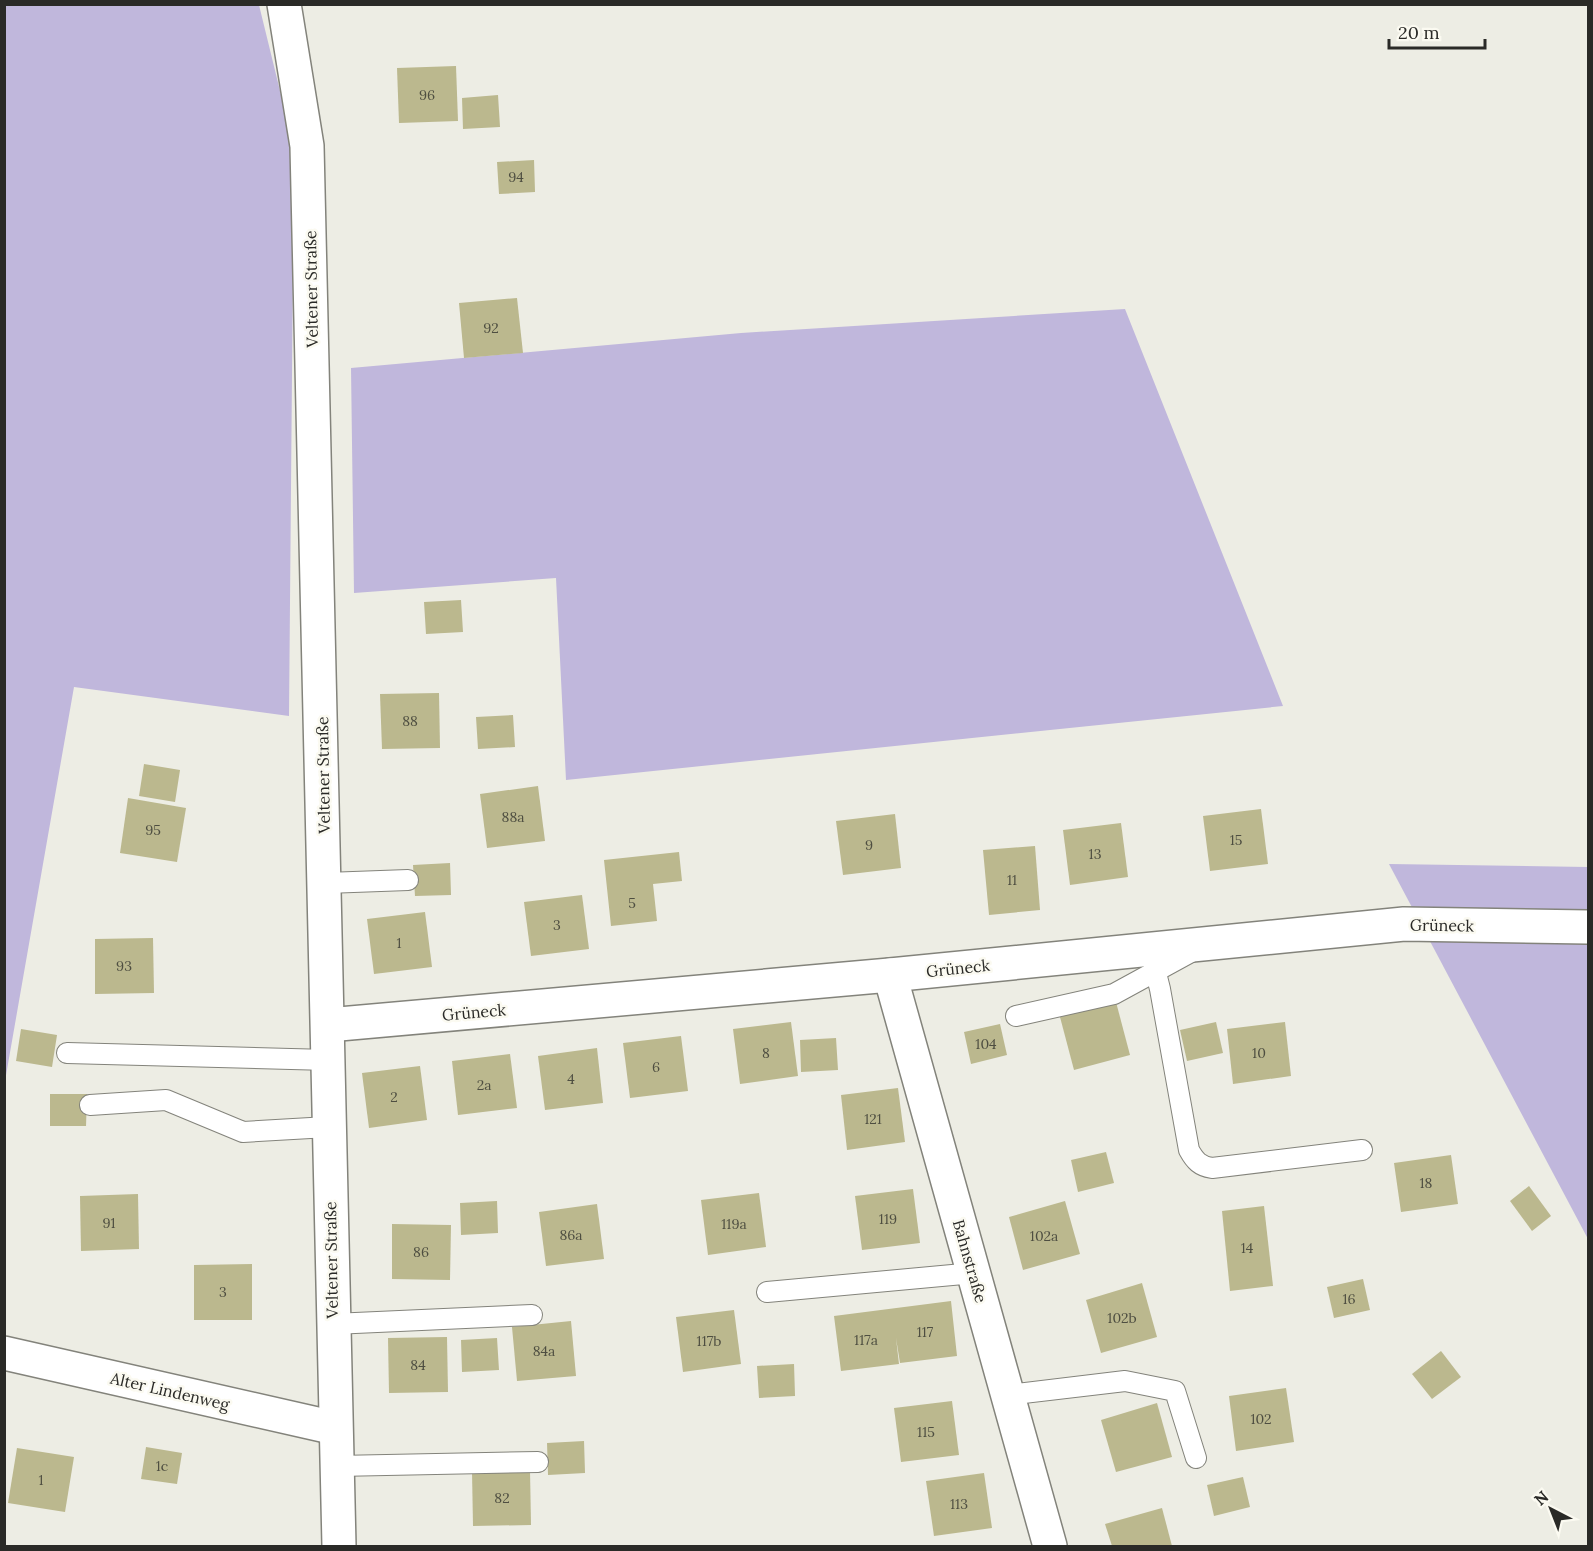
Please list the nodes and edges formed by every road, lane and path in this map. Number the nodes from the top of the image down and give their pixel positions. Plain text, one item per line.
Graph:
1 (284, 4) edge
2 (408, 880) dead end
3 (326, 883) junction
4 (1588, 927) edge
5 (1152, 961) junction
6 (890, 975) junction
7 (1016, 1016) dead end
8 (328, 1026) junction
9 (68, 1053) dead end
10 (328, 1060) junction
11 (90, 1105) dead end
12 (328, 1127) junction
13 (1362, 1150) dead end
14 (974, 1273) junction
15 (767, 1292) dead end
16 (532, 1314) dead end
17 (333, 1324) junction
18 (4, 1353) edge
19 (1008, 1395) junction
20 (335, 1428) junction
21 (1196, 1458) dead end
22 (538, 1462) dead end
23 (337, 1466) junction
24 (339, 1546) edge
25 (1050, 1546) edge

1 - 3 street, Veltener Straße
2 - 3 lane
3 - 8 street, Veltener Straße
4 - 5 street, Grüneck
5 - 6 street, Grüneck
5 - 7 lane
5 - 13 lane
6 - 8 street, Grüneck
6 - 14 street, Bahnstraße
8 - 10 street, Veltener Straße
9 - 10 lane
10 - 12 street, Veltener Straße
11 - 12 lane
12 - 17 street, Veltener Straße
14 - 15 lane
14 - 19 street, Bahnstraße
16 - 17 lane
17 - 20 street, Veltener Straße
18 - 20 street, Alter Lindenweg
19 - 21 lane
19 - 25 street, Bahnstraße
20 - 23 street, Veltener Straße
22 - 23 lane
23 - 24 street, Veltener Straße

